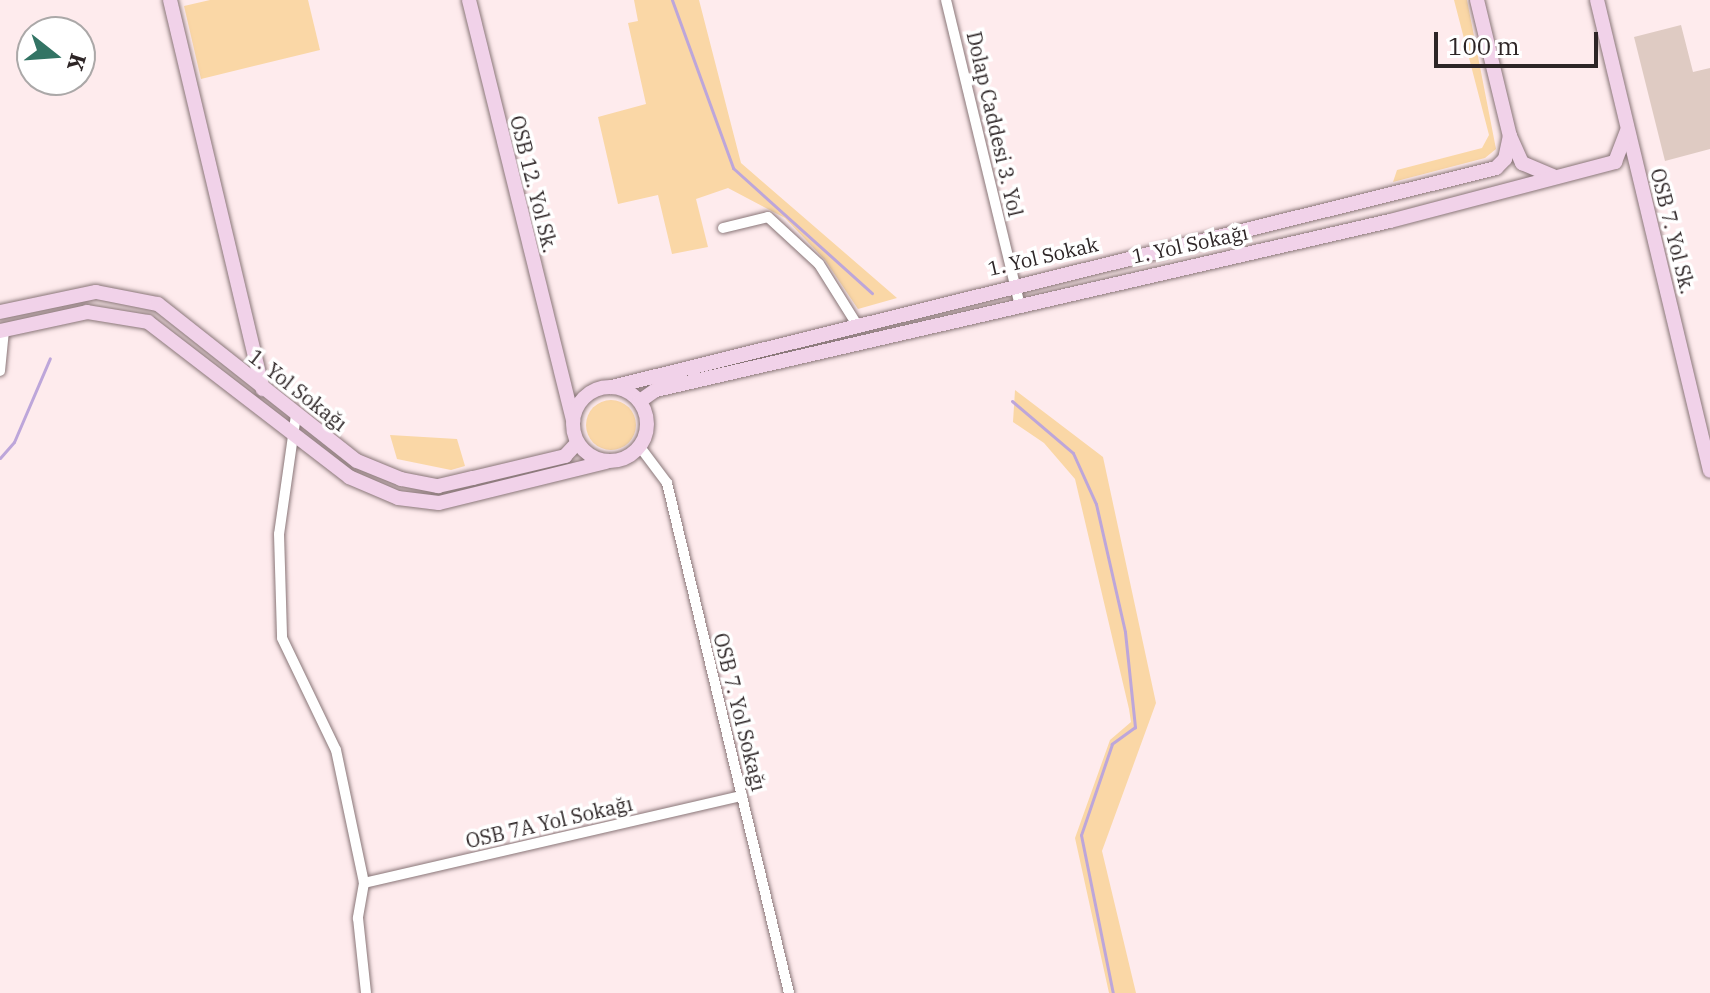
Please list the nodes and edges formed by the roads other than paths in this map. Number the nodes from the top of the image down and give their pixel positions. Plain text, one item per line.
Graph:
1 (170, 0) edge
2 (469, 0) edge
3 (946, 0) edge
4 (1477, 0) edge
5 (1597, 0) edge
6 (1627, 131) junction
7 (1510, 136) junction
8 (1615, 162) junction
9 (1640, 176) junction
10 (1553, 177) junction
11 (723, 228) dead end
12 (1014, 283) junction
13 (1019, 302) junction
14 (0, 312) edge
15 (856, 323) junction
16 (2, 330) edge
17 (0, 371) edge
18 (560, 377) junction
19 (612, 387) junction
20 (263, 388) junction
21 (584, 397) junction
22 (640, 401) junction
23 (261, 410) junction
24 (296, 415) junction
25 (573, 420) junction
26 (292, 434) junction
27 (577, 443) junction
28 (640, 447) junction
29 (606, 462) junction
30 (1710, 471) edge
31 (742, 796) junction
32 (364, 883) junction
33 (366, 993) edge
34 (789, 993) edge

1 - 20 street
2 - 18 street, OSB 12. Yol Sk.
3 - 12 street, Dolap Caddesi 3. Yol
4 - 7 street
5 - 6 street, OSB 7. Yol Sk.
6 - 8 street
6 - 9 street, OSB 7. Yol Sk.
7 - 10 street
7 - 12 street, 1. Yol Sokak
8 - 9 street
8 - 10 street, 1. Yol Sokağı
9 - 30 street, OSB 7. Yol Sk.
10 - 13 street, 1. Yol Sokağı
11 - 15 street
12 - 13 street, Dolap Caddesi 3. Yol
12 - 15 street, 1. Yol Sokak
13 - 22 street, 1. Yol Sokağı
14 - 20 street, 1. Yol Sokağı
15 - 19 street, 1. Yol Sokak
16 - 17 street
16 - 23 street
18 - 21 street
18 - 25 street, OSB 12. Yol Sk.
19 - 21 street
19 - 22 street
20 - 23 street
20 - 24 street, 1. Yol Sokağı
21 - 25 street
22 - 28 street
23 - 26 street
24 - 26 street
24 - 27 street, 1. Yol Sokağı
25 - 27 street
26 - 29 street
26 - 32 street
27 - 29 street
28 - 29 street
28 - 31 street, OSB 7. Yol Sokağı
31 - 32 street, OSB 7A Yol Sokağı
31 - 34 street, OSB 7. Yol Sokağı
32 - 33 street

